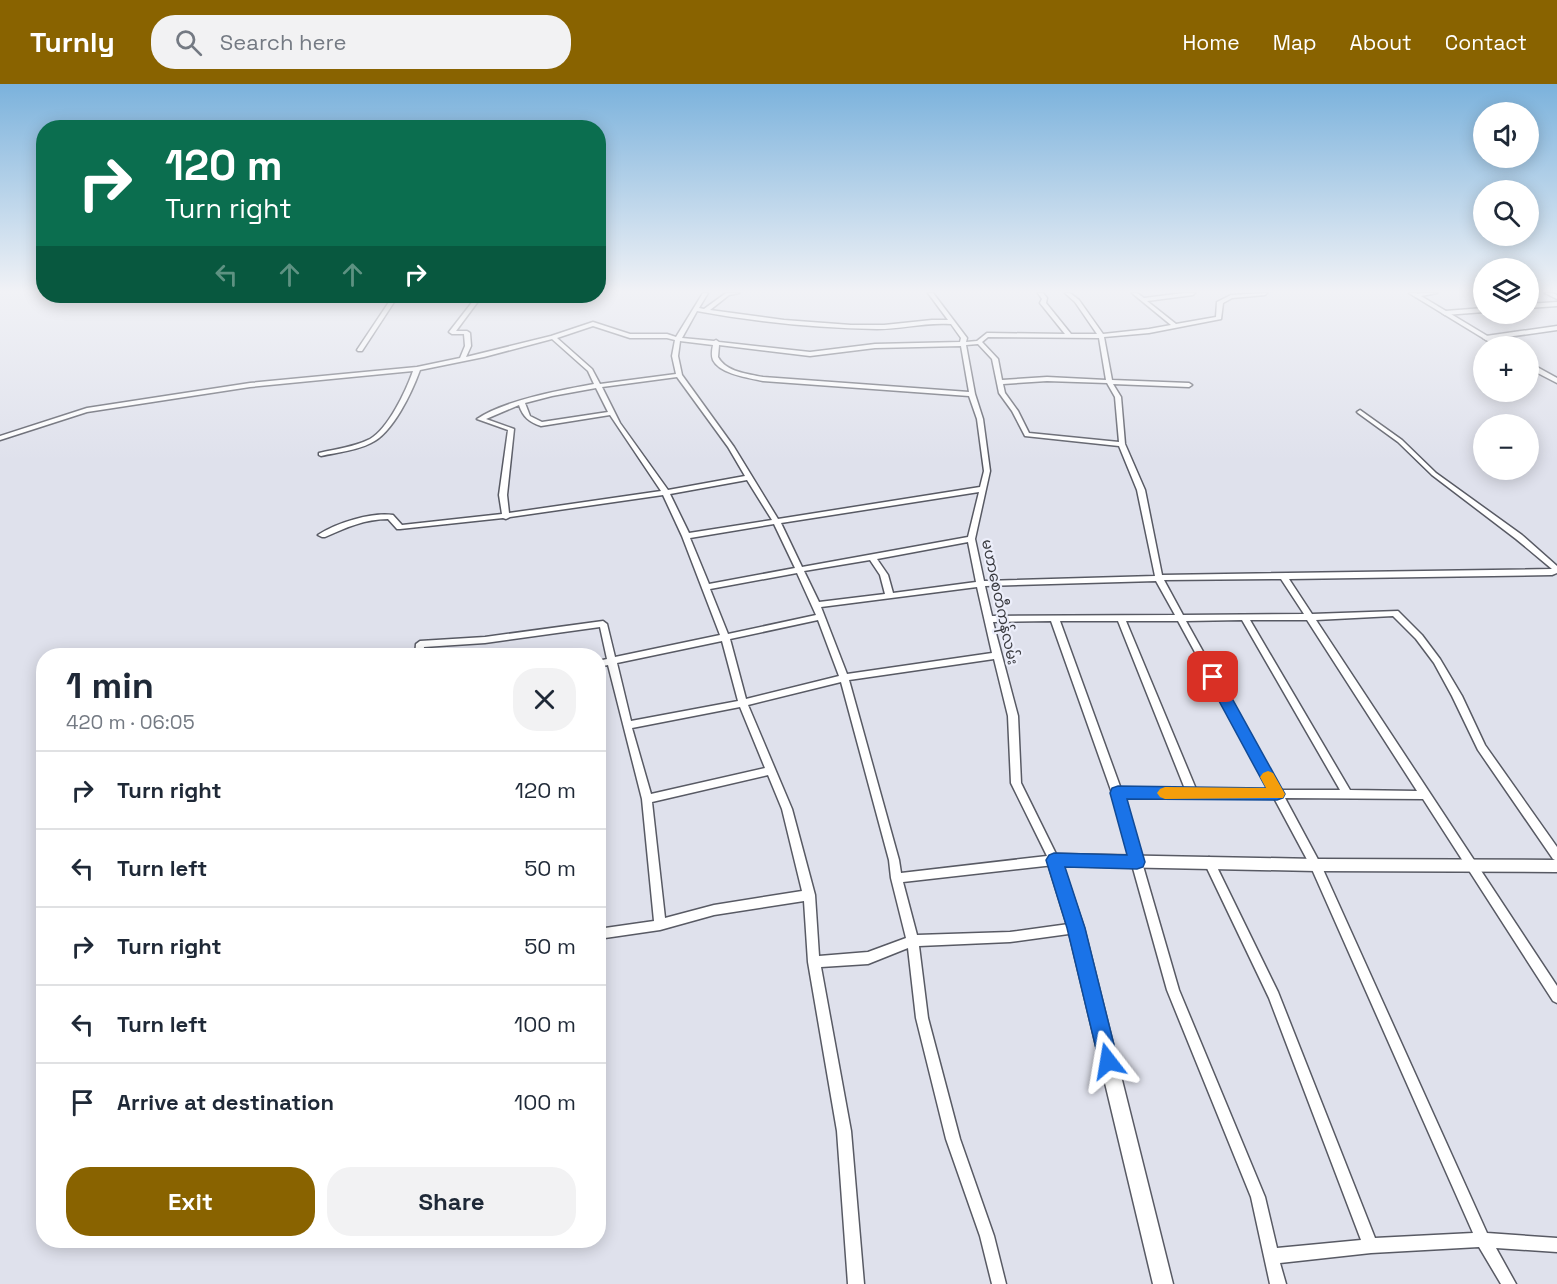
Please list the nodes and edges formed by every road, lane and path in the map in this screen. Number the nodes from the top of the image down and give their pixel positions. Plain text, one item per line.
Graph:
1 (466, 349) edge
2 (506, 349) edge
3 (566, 349) edge
4 (676, 349) edge
5 (716, 349) edge
6 (771, 349) edge
7 (858, 349) edge
8 (964, 349) edge
9 (986, 349) edge
10 (1103, 349) edge
11 (462, 360) junction
12 (417, 369) junction
13 (1539, 370) edge
14 (680, 375) junction
15 (1557, 381) edge
16 (1000, 382) junction
17 (1110, 383) junction
18 (1189, 385) dead end
19 (599, 387) junction
20 (972, 393) junction
21 (522, 403) junction
22 (1360, 412) dead end
23 (611, 413) junction
24 (0, 438) edge
25 (1122, 444) junction
26 (321, 454) dead end
27 (750, 477) junction
28 (983, 489) junction
29 (666, 493) junction
30 (506, 517) junction
31 (777, 523) junction
32 (322, 536) dead end
33 (686, 536) junction
34 (971, 539) junction
35 (872, 558) junction
36 (798, 568) junction
37 (1557, 569) edge
38 (1283, 576) junction
39 (1159, 578) junction
40 (981, 584) junction
41 (706, 587) junction
42 (890, 596) junction
43 (816, 605) junction
44 (821, 617) junction
45 (1311, 617) junction
46 (1181, 618) junction
47 (1245, 618) junction
48 (988, 619) junction
49 (1121, 619) junction
50 (1055, 620) junction
51 (725, 637) junction
52 (420, 648) edge
53 (997, 655) junction
54 (614, 662) junction
55 (606, 663) edge
56 (844, 678) junction
57 (743, 703) junction
58 (627, 726) junction
59 (771, 770) junction
60 (1118, 793) junction
61 (1192, 793) junction
62 (1277, 794) junction
63 (1347, 794) junction
64 (1425, 795) junction
65 (647, 800) junction
66 (1557, 856) edge
67 (1054, 860) junction
68 (1137, 862) junction
69 (1209, 862) junction
70 (1316, 865) junction
71 (1471, 866) junction
72 (1557, 866) edge
73 (896, 878) junction
74 (809, 895) junction
75 (660, 925) junction
76 (1076, 928) junction
77 (606, 933) edge
78 (914, 940) junction
79 (814, 962) junction
80 (1557, 997) edge
81 (1484, 1240) junction
82 (1557, 1245) edge
83 (1371, 1246) junction
84 (1272, 1256) junction
85 (856, 1284) edge
86 (999, 1284) edge
87 (1162, 1284) edge
88 (1278, 1284) edge
89 (1509, 1284) edge

1 - 11 street
2 - 11 street
3 - 19 street
4 - 14 street
5 - 20 street
6 - 7 street
8 - 20 street, မဟာစေတီကန်လမ်း
9 - 16 street
10 - 17 street
11 - 12 street
12 - 24 street
12 - 26 street
13 - 15 street
14 - 19 street
14 - 27 street
16 - 17 street
16 - 25 street
17 - 18 street
17 - 25 street
19 - 21 street
19 - 23 street
20 - 28 street, မဟာစေတီကန်လမ်း
21 - 23 street
21 - 30 street
22 - 37 street
23 - 29 street
25 - 39 street
27 - 29 street
27 - 31 street
28 - 31 street
28 - 34 street, မဟာစေတီကန်လမ်း
29 - 30 street
29 - 33 street
30 - 32 street
31 - 33 street
31 - 36 street
33 - 41 street
34 - 35 street
34 - 40 street, မဟာစေတီကန်လမ်း
35 - 36 street
35 - 42 street
36 - 41 street
36 - 43 street
37 - 38 street
38 - 39 street
38 - 45 street
39 - 40 street
39 - 46 street
40 - 42 street
40 - 48 street, မဟာစေတီကန်လမ်း
41 - 51 street
42 - 43 street
43 - 44 street
44 - 51 street
44 - 56 street
45 - 47 street
45 - 64 street
45 - 66 street
46 - 47 street
46 - 49 street
46 - 62 street
47 - 63 street
48 - 50 street
48 - 53 street, မဟာစေတီကန်လမ်း
49 - 50 street
49 - 61 street
50 - 60 street
51 - 54 street
51 - 57 street
52 - 54 street
53 - 56 street
53 - 67 street, မဟာစေတီကန်လမ်း
54 - 55 street
54 - 58 street
56 - 57 street
56 - 73 street
57 - 58 street
57 - 59 street
58 - 65 street
59 - 65 street
59 - 74 street
60 - 61 street
60 - 68 street
61 - 62 street
62 - 63 street
62 - 70 street
63 - 64 street
64 - 71 street
65 - 75 street
67 - 68 street
67 - 73 street
67 - 76 street
68 - 69 street
68 - 84 street
69 - 70 street
69 - 83 street
70 - 71 street
70 - 81 street
71 - 72 street
71 - 80 street
73 - 78 street
74 - 75 street
74 - 79 street
75 - 77 street
76 - 78 street
76 - 87 street
78 - 79 street
78 - 86 street
79 - 85 street
81 - 82 street
81 - 83 street
81 - 89 street
83 - 84 street
84 - 88 street

